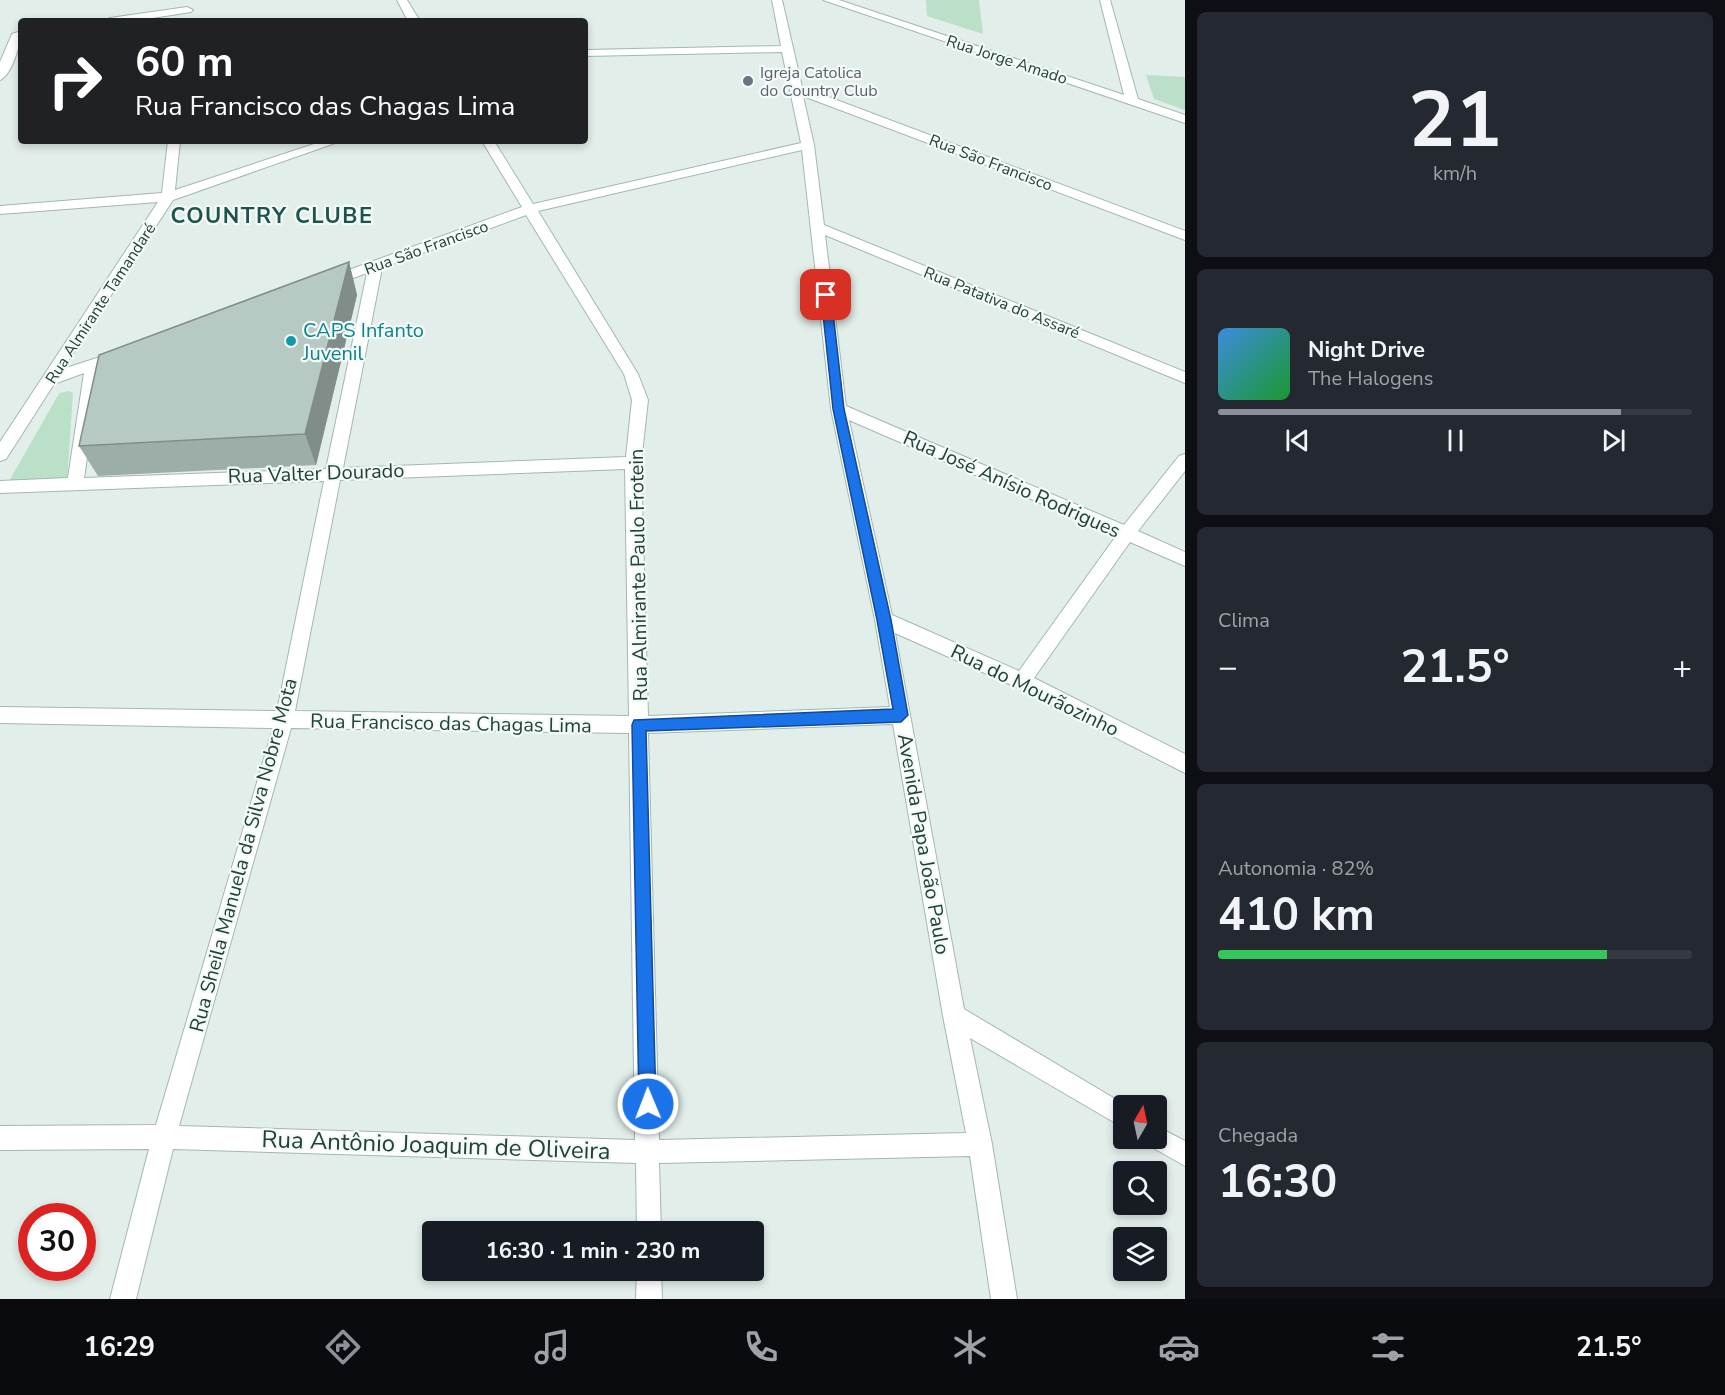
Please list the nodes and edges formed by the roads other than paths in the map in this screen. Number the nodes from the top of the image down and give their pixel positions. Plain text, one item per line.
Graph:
1 (402, 0) edge
2 (777, 0) edge
3 (828, 0) edge
4 (1106, 0) edge
5 (187, 10) edge
6 (131, 18) edge
7 (412, 18) edge
8 (18, 34) edge
9 (0, 36) edge
10 (18, 36) edge
11 (786, 49) junction
12 (588, 53) edge
13 (0, 76) edge
14 (796, 89) junction
15 (1132, 100) junction
16 (1185, 119) edge
17 (174, 144) edge
18 (326, 144) edge
19 (490, 144) edge
20 (808, 145) junction
21 (168, 197) junction
22 (529, 209) junction
23 (0, 210) edge
24 (818, 227) junction
25 (1185, 236) edge
26 (375, 266) junction
27 (318, 286) edge
28 (127, 353) edge
29 (93, 365) junction
30 (1185, 378) edge
31 (52, 379) junction
32 (838, 409) junction
33 (0, 420) edge
34 (20, 423) junction
35 (0, 455) edge
36 (1185, 460) edge
37 (633, 463) junction
38 (333, 472) junction
39 (75, 483) junction
40 (0, 487) edge
41 (1126, 535) junction
42 (1185, 560) edge
43 (884, 620) junction
44 (1022, 681) junction
45 (0, 715) edge
46 (901, 715) junction
47 (284, 721) junction
48 (639, 725) junction
49 (1185, 764) edge
50 (954, 1016) junction
51 (1113, 1110) edge
52 (164, 1137) junction
53 (0, 1138) edge
54 (1167, 1143) edge
55 (980, 1144) junction
56 (649, 1152) junction
57 (1185, 1154) edge
58 (649, 1221) edge
59 (649, 1281) edge
60 (123, 1299) edge
61 (649, 1299) edge
62 (1004, 1299) edge

1 - 7 street
2 - 11 street, Avenida Papa João Paulo
3 - 15 street, Rua Jorge Amado
4 - 15 street
5 - 6 street
8 - 9 street
10 - 13 street
11 - 12 street
11 - 14 street, Avenida Papa João Paulo
14 - 20 street, Avenida Papa João Paulo
14 - 25 street, Rua São Francisco
15 - 16 street, Rua Jorge Amado
17 - 21 street, Rua Almirante Tamandaré
18 - 21 street
19 - 22 street
20 - 22 street, Rua São Francisco
20 - 24 street, Avenida Papa João Paulo
21 - 23 street
21 - 31 street, Rua Almirante Tamandaré
22 - 26 street, Rua São Francisco
22 - 37 street, Rua Almirante Paulo Frotein
24 - 30 street, Rua Patativa do Assaré
24 - 32 street, Avenida Papa João Paulo
26 - 27 street, Rua São Francisco
26 - 38 street, Rua Sheila Manuela da Silva Nobre Mota
28 - 29 street
29 - 31 street
29 - 39 street
31 - 34 street, Rua Almirante Tamandaré
32 - 41 street, Rua José Anísio Rodrigues
32 - 43 street, Avenida Papa João Paulo
33 - 34 street
34 - 35 street, Rua Almirante Tamandaré
36 - 41 street
37 - 38 street, Rua Valter Dourado
37 - 48 street, Rua Almirante Paulo Frotein
38 - 39 street, Rua Valter Dourado
38 - 47 street, Rua Sheila Manuela da Silva Nobre Mota
39 - 40 street, Rua Valter Dourado
41 - 42 street, Rua José Anísio Rodrigues
41 - 44 street
43 - 44 street, Rua do Mourãozinho
43 - 46 street, Avenida Papa João Paulo
44 - 49 street, Rua do Mourãozinho
45 - 47 street, Rua Francisco das Chagas Lima
46 - 48 street, Rua Francisco das Chagas Lima
46 - 50 street, Avenida Papa João Paulo
47 - 48 street, Rua Francisco das Chagas Lima
47 - 52 street, Rua Sheila Manuela da Silva Nobre Mota
48 - 56 street, Rua Almirante Paulo Frotein
50 - 51 street
50 - 55 street, Avenida Papa João Paulo
52 - 53 street, Rua Antônio Joaquim de Oliveira
52 - 56 street, Rua Antônio Joaquim de Oliveira
52 - 60 street, Rua Sheila Manuela da Silva Nobre Mota
54 - 57 street
55 - 56 street, Rua Antônio Joaquim de Oliveira
55 - 62 street, Avenida Papa João Paulo
56 - 58 street, Rua Almirante Paulo Frotein
59 - 61 street

